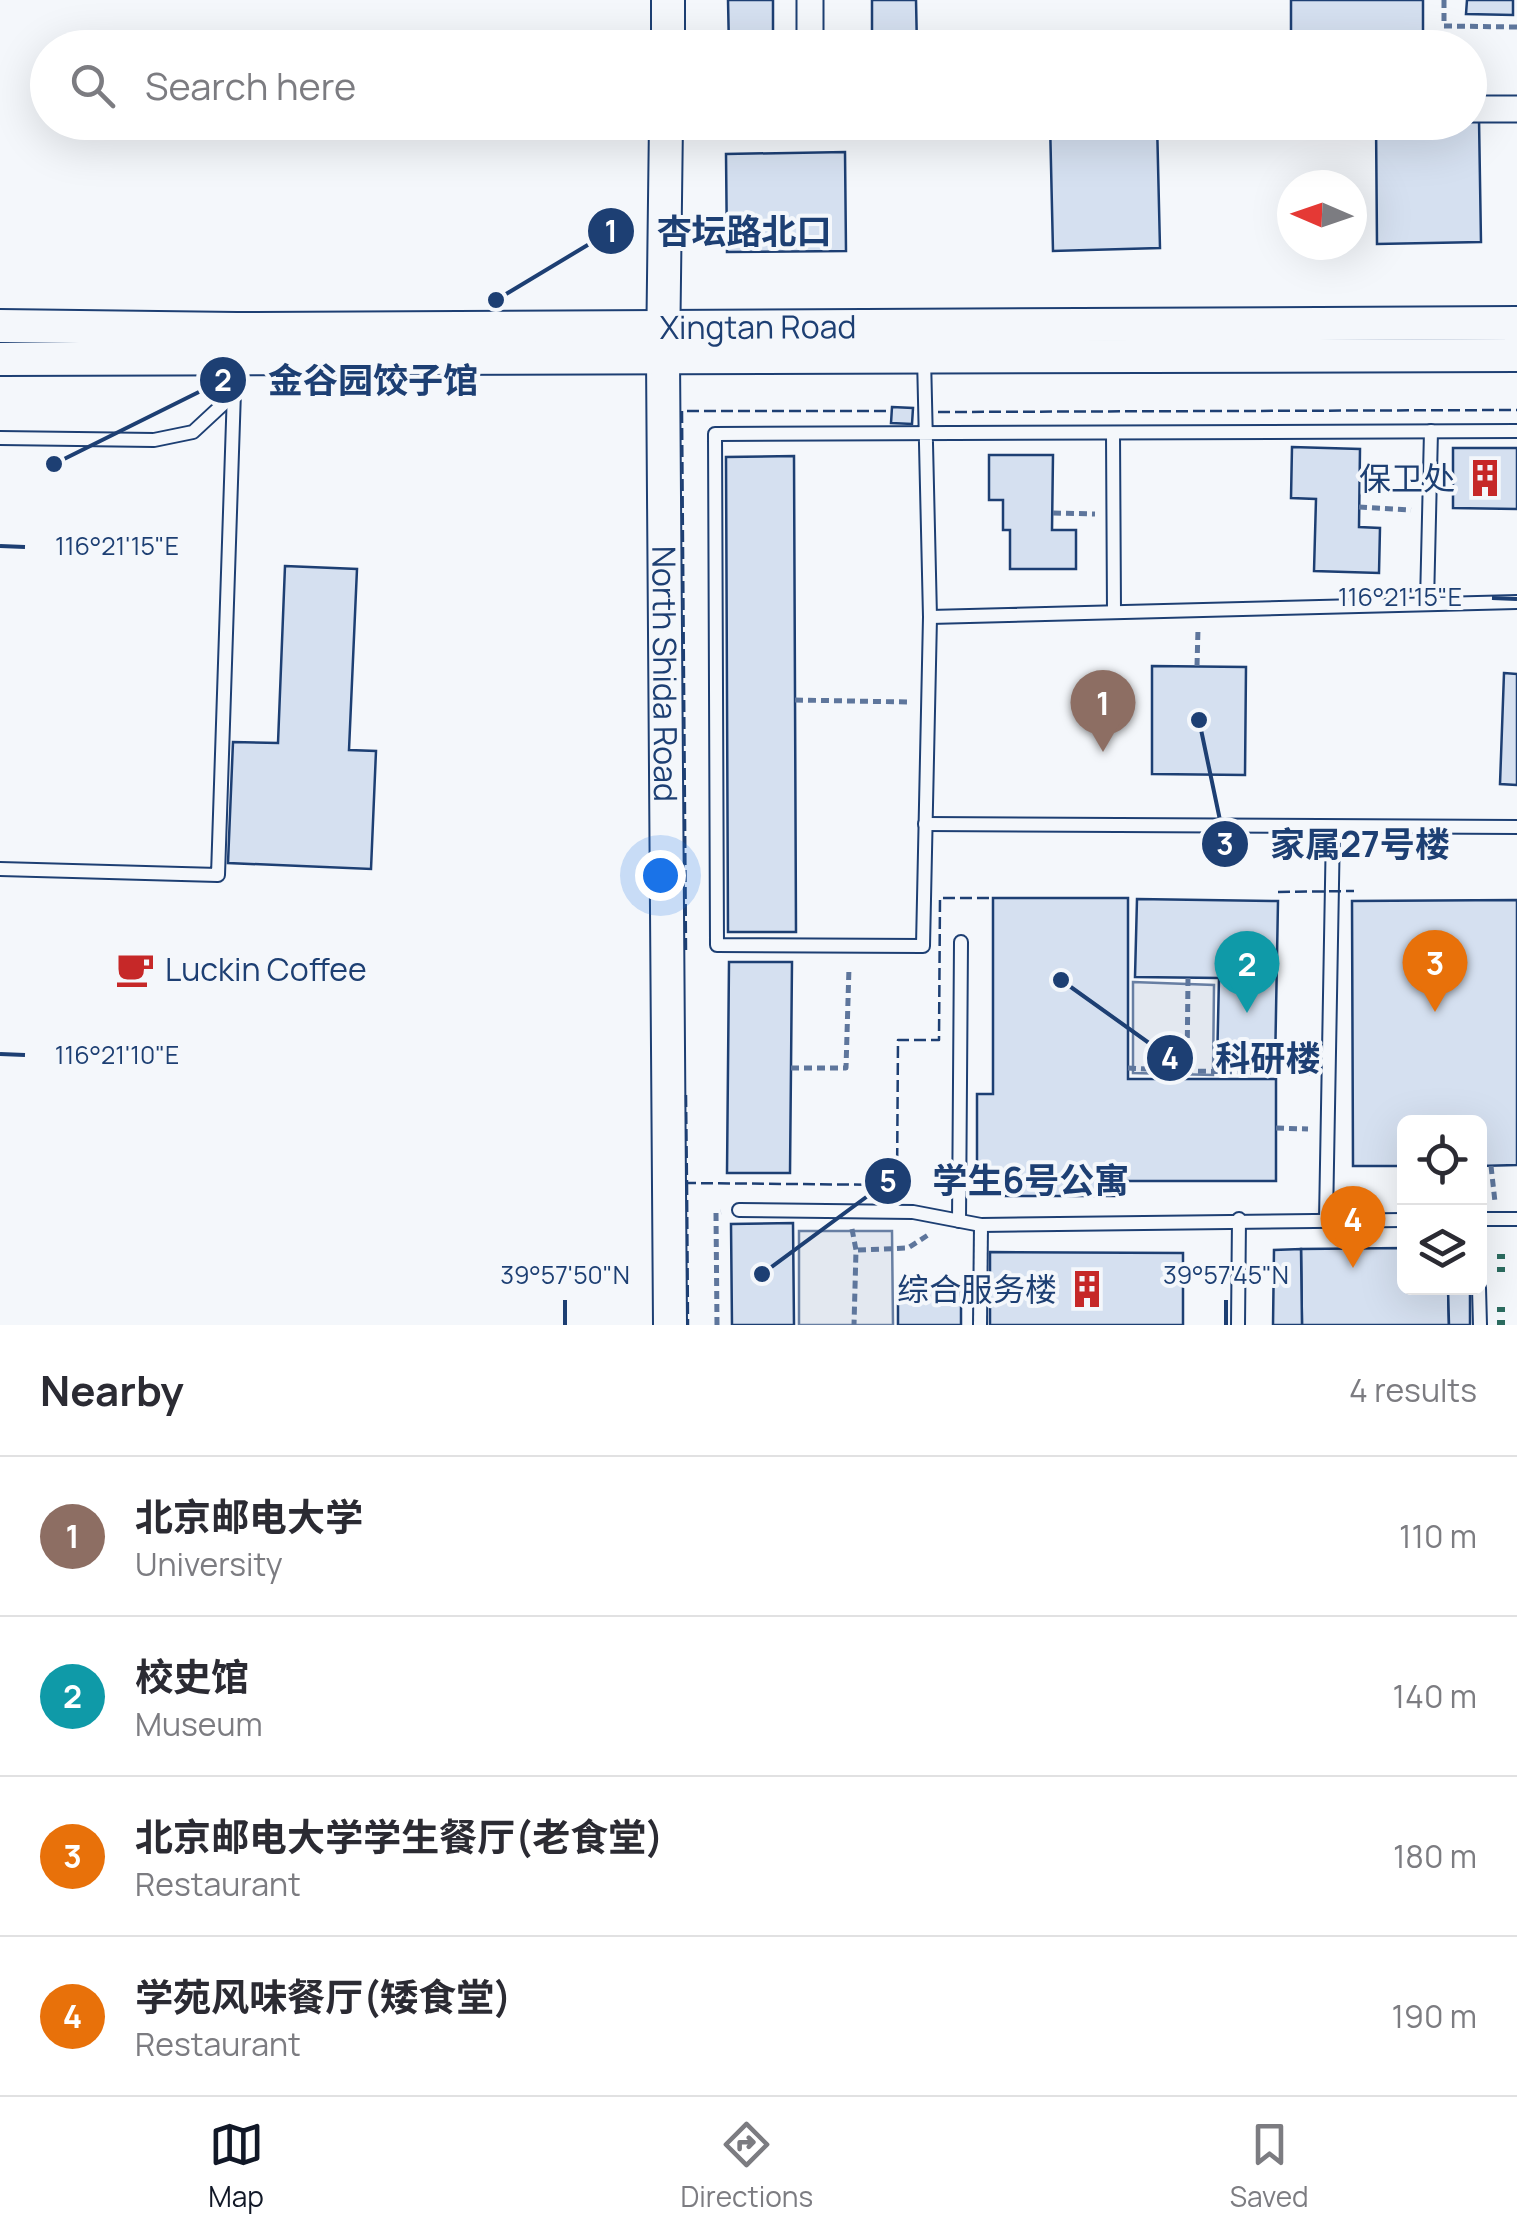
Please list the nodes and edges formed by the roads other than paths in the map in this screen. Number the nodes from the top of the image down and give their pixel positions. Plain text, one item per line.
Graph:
1 (668, 0) edge
2 (810, 0) edge
3 (668, 30) edge
4 (810, 30) edge
5 (1487, 109) edge
6 (1517, 109) edge
7 (666, 140) edge
8 (1517, 323) edge
9 (0, 326) edge
10 (924, 338) junction
11 (663, 341) junction
12 (236, 344) junction
13 (1517, 356) edge
14 (0, 360) edge
15 (234, 394) junction
16 (1517, 430) edge
17 (1432, 431) junction
18 (1114, 433) junction
19 (925, 435) junction
20 (0, 438) edge
21 (1517, 602) edge
22 (1427, 603) junction
23 (1114, 612) junction
24 (930, 617) junction
25 (925, 824) junction
26 (1517, 827) edge
27 (1333, 828) junction
28 (0, 869) edge
29 (962, 942) dead end
30 (739, 1210) road end
31 (1487, 1219) edge
32 (1517, 1219) edge
33 (1239, 1220) junction
34 (1326, 1220) junction
35 (1397, 1220) edge
36 (959, 1221) junction
37 (980, 1226) junction
38 (1480, 1295) edge
39 (670, 1325) edge
40 (980, 1325) edge
41 (1238, 1325) edge
42 (1480, 1325) edge

1 - 3 street
2 - 4 street
5 - 6 street
7 - 11 street, North Shida Road
8 - 10 street, Xingtan Road
9 - 12 street, Xingtan Road
10 - 11 street, Xingtan Road
10 - 13 street, Xingtan Road
10 - 19 lane
11 - 12 street, Xingtan Road
11 - 39 street, North Shida Road
12 - 14 street, Xingtan Road
12 - 15 lane
15 - 20 lane
15 - 28 lane
16 - 17 lane
17 - 18 lane
17 - 22 lane
18 - 19 lane
18 - 23 lane
19 - 24 lane
19 - 25 lane
21 - 22 lane
22 - 23 lane
23 - 24 lane
24 - 25 lane
25 - 27 lane
26 - 27 lane
27 - 34 lane
29 - 36 lane
30 - 36 lane
31 - 32 lane
33 - 34 lane
33 - 37 lane
33 - 41 lane
34 - 35 lane
36 - 37 lane
37 - 40 lane
38 - 42 lane

